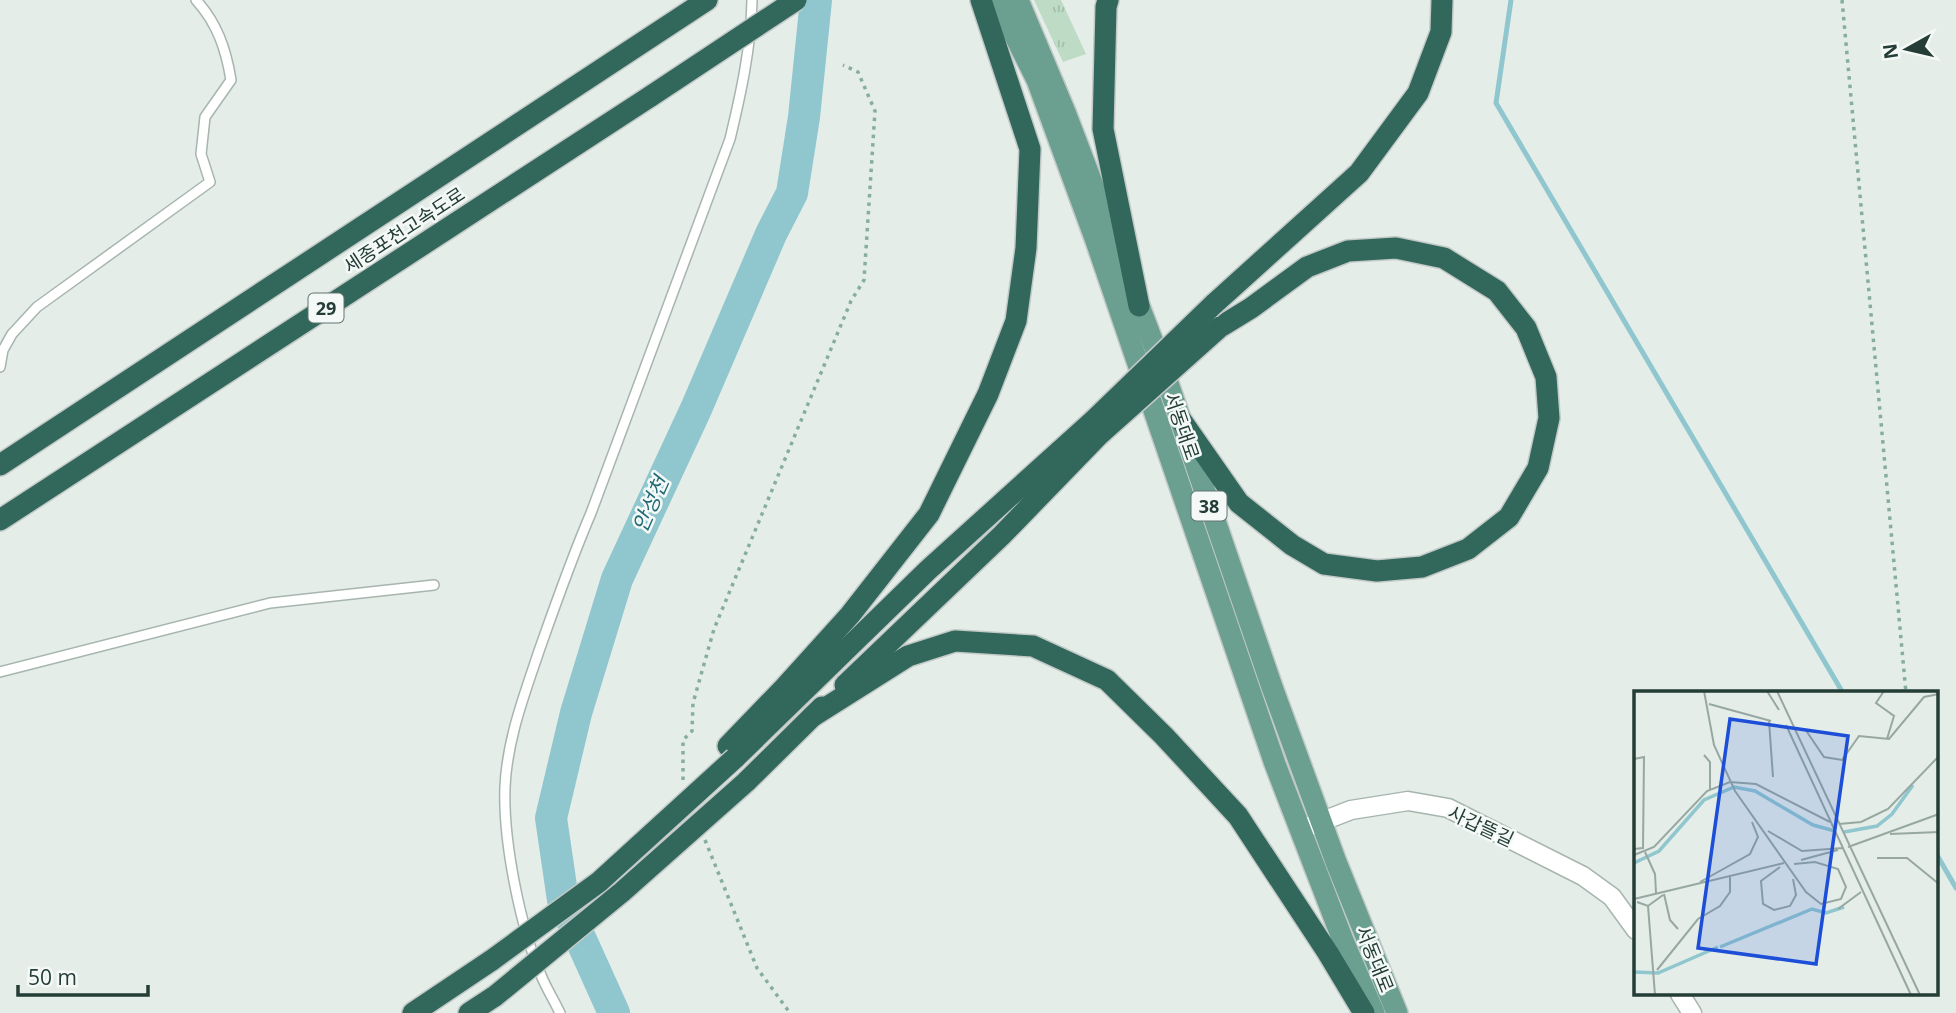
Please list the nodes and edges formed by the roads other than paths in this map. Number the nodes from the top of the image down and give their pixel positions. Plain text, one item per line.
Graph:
1 (196, 0) edge
2 (707, 0) edge
3 (752, 0) edge
4 (796, 0) edge
5 (981, 0) edge
6 (997, 0) edge
7 (1018, 0) edge
8 (1108, 0) edge
9 (1443, 0) edge
10 (1139, 306) junction
11 (0, 367) edge
12 (1178, 416) junction
13 (1096, 427) junction
14 (0, 465) edge
15 (0, 520) edge
16 (434, 585) dead end
17 (0, 672) edge
18 (813, 716) junction
19 (732, 752) junction
20 (1321, 821) junction
21 (1300, 830) junction
22 (1634, 927) edge
23 (1681, 996) edge
24 (413, 1013) edge
25 (469, 1013) edge
26 (560, 1013) edge
27 (1364, 1013) edge
28 (1374, 1013) edge
29 (1397, 1013) edge
30 (1692, 1013) edge

1 - 11 lane
2 - 14 highway, 세종포천고속도로 / 29
3 - 26 lane
4 - 15 highway, 세종포천고속도로 / 29, bridge
5 - 19 highway
6 - 21 main road, 서동대로 / 38
7 - 10 main road, 서동대로 / 38
8 - 10 highway
9 - 13 highway, bridge
10 - 12 main road, 서동대로 / 38
12 - 13 highway, bridge
12 - 20 main road, 서동대로 / 38
13 - 18 highway
13 - 19 highway
16 - 17 lane
18 - 25 highway, bridge
18 - 27 highway
19 - 24 highway, bridge
20 - 21 street, 사갑뜰길
20 - 22 street, 사갑뜰길
20 - 29 main road, 서동대로 / 38
21 - 28 main road, 서동대로 / 38
23 - 30 street

